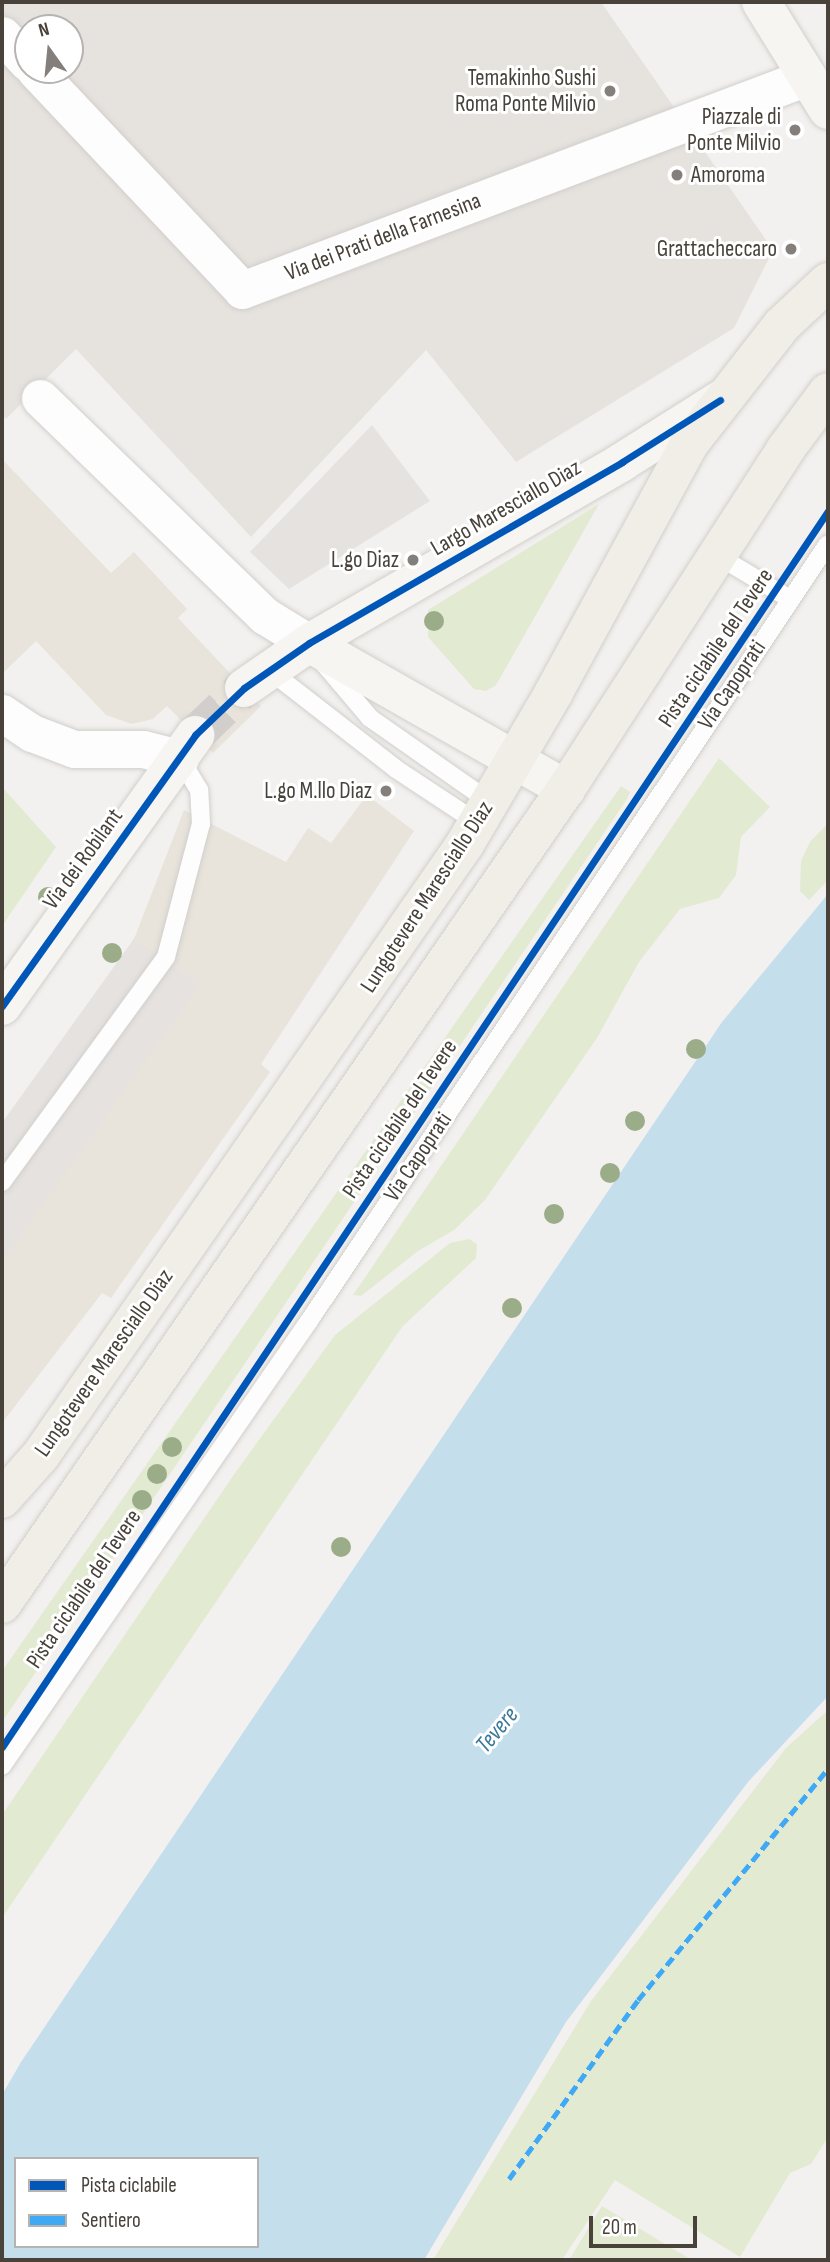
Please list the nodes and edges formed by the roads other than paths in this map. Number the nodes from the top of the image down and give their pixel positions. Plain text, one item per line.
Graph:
1 (761, 2) edge
2 (2, 35) edge
3 (14, 48) edge
4 (48, 84) edge
5 (821, 95) edge
6 (828, 282) edge
7 (828, 392) edge
8 (40, 398) dead end
9 (720, 400) junction
10 (828, 544) edge
11 (718, 556) junction
12 (790, 599) junction
13 (309, 643) junction
14 (256, 679) joint
15 (2, 713) edge
16 (188, 746) junction
17 (513, 761) junction
18 (566, 789) junction
19 (484, 813) junction
20 (2, 1006) edge
21 (2, 1182) edge
22 (2, 1499) edge
23 (2, 1604) edge
24 (2, 1766) edge

1 - 5 street
2 - 3 street
4 - 5 street, Via dei Prati della Farnesina
6 - 9 main road, Lungotevere Maresciallo Diaz
7 - 11 main road
8 - 13 street
9 - 13 street, Largo Maresciallo Diaz
9 - 17 main road, Lungotevere Maresciallo Diaz
10 - 12 lane, Via Capoprati
11 - 12 lane
11 - 18 main road
12 - 24 lane, Via Capoprati
13 - 14 street
13 - 17 street
13 - 19 lane
14 - 19 lane
15 - 16 street
16 - 20 street, Via dei Robilant
16 - 21 lane
17 - 18 street
17 - 19 main road, Lungotevere Maresciallo Diaz
18 - 23 main road
19 - 22 main road, Lungotevere Maresciallo Diaz

